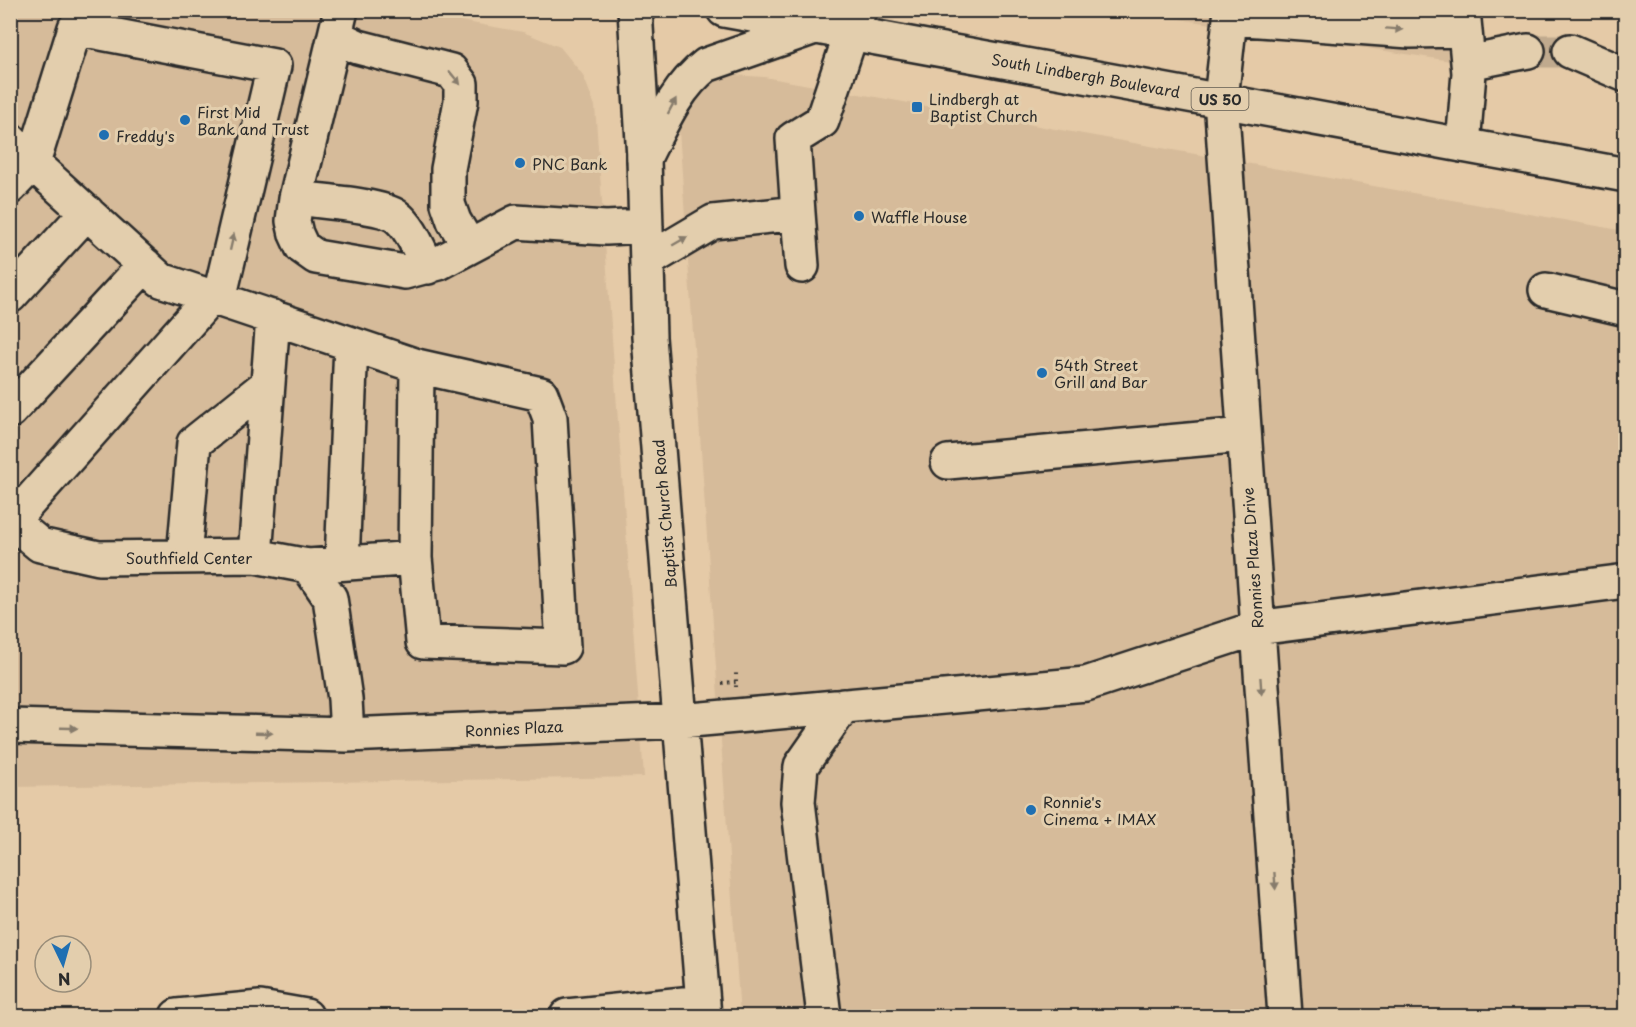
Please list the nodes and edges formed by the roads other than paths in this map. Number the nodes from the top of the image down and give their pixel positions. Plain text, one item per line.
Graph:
1 (635, 10) edge
2 (724, 10) edge
3 (1231, 14) edge
4 (1464, 20) edge
5 (855, 22) edge
6 (338, 23) edge
7 (814, 27) junction
8 (1528, 51) tunnel mouth
9 (1570, 51) tunnel mouth
10 (1468, 63) junction
11 (1626, 75) edge
12 (1221, 99) junction
13 (10, 140) edge
14 (1463, 145) junction
15 (644, 158) junction
16 (33, 163) junction
17 (1626, 175) edge
18 (10, 187) edge
19 (296, 198) junction
20 (87, 212) junction
21 (798, 213) junction
22 (646, 226) junction
23 (469, 246) junction
24 (647, 261) junction
25 (145, 265) junction
26 (802, 266) dead end
27 (428, 267) junction
28 (1546, 290) dead end
29 (10, 296) edge
30 (215, 298) junction
31 (1626, 309) edge
32 (273, 317) junction
33 (351, 344) junction
34 (417, 366) junction
35 (268, 384) junction
36 (10, 411) edge
37 (1244, 435) junction
38 (948, 462) dead end
39 (11, 521) edge
40 (255, 556) junction
41 (184, 557) junction
42 (415, 558) junction
43 (342, 563) junction
44 (308, 566) junction
45 (1626, 581) edge
46 (1257, 628) junction
47 (843, 706) junction
48 (680, 721) junction
49 (10, 726) edge
50 (347, 735) junction
51 (704, 1009) edge
52 (177, 1017) edge
53 (306, 1017) edge
54 (567, 1017) edge
55 (824, 1017) edge
56 (1285, 1017) edge

1 - 15 street, Baptist Church Road
2 - 7 street, South Lindbergh Boulevard / US 50
3 -> 4 street
3 - 12 street, Ronnies Plaza Drive
4 - 10 street
5 - 7 street, South Lindbergh Boulevard / US 50
5 - 12 street, South Lindbergh Boulevard / US 50
5 - 21 street
6 - 19 street
6 -> 23 street
15 -> 7 street
8 - 10 street
9 - 11 street
10 - 14 street
12 - 14 street, South Lindbergh Boulevard / US 50
12 - 37 street, Ronnies Plaza Drive
13 - 16 street
14 - 17 street, South Lindbergh Boulevard / US 50
15 - 22 street, Baptist Church Road
16 - 18 street
16 - 20 street
30 -> 16 street
19 - 27 street
19 - 27 street
20 - 25 street
20 - 29 street
24 -> 21 street
21 - 26 street
22 - 23 street
22 - 24 street, Baptist Church Road
23 - 27 street
24 - 48 street, Baptist Church Road
25 - 30 street
25 - 36 street
28 - 31 street
30 - 32 street
30 - 39 street
32 - 33 street
32 - 35 street
33 - 34 street
33 - 43 street
34 - 42 street
34 - 42 street
35 - 40 street
35 - 41 street
37 - 38 street
37 - 46 street, Ronnies Plaza Drive
39 - 41 street, Southfield Center
40 - 41 street, Southfield Center
40 - 44 street, Southfield Center
42 - 43 street, Southfield Center
43 - 44 street, Southfield Center
44 - 50 street
45 - 46 street, Ronnies Plaza
46 - 47 street, Ronnies Plaza
46 -> 56 street, Ronnies Plaza Drive
47 - 48 street, Ronnies Plaza
47 - 55 street
48 - 50 street, Ronnies Plaza
48 - 51 street, Baptist Church Road
49 -> 50 street, Ronnies Plaza
51 - 54 street
52 - 53 street

